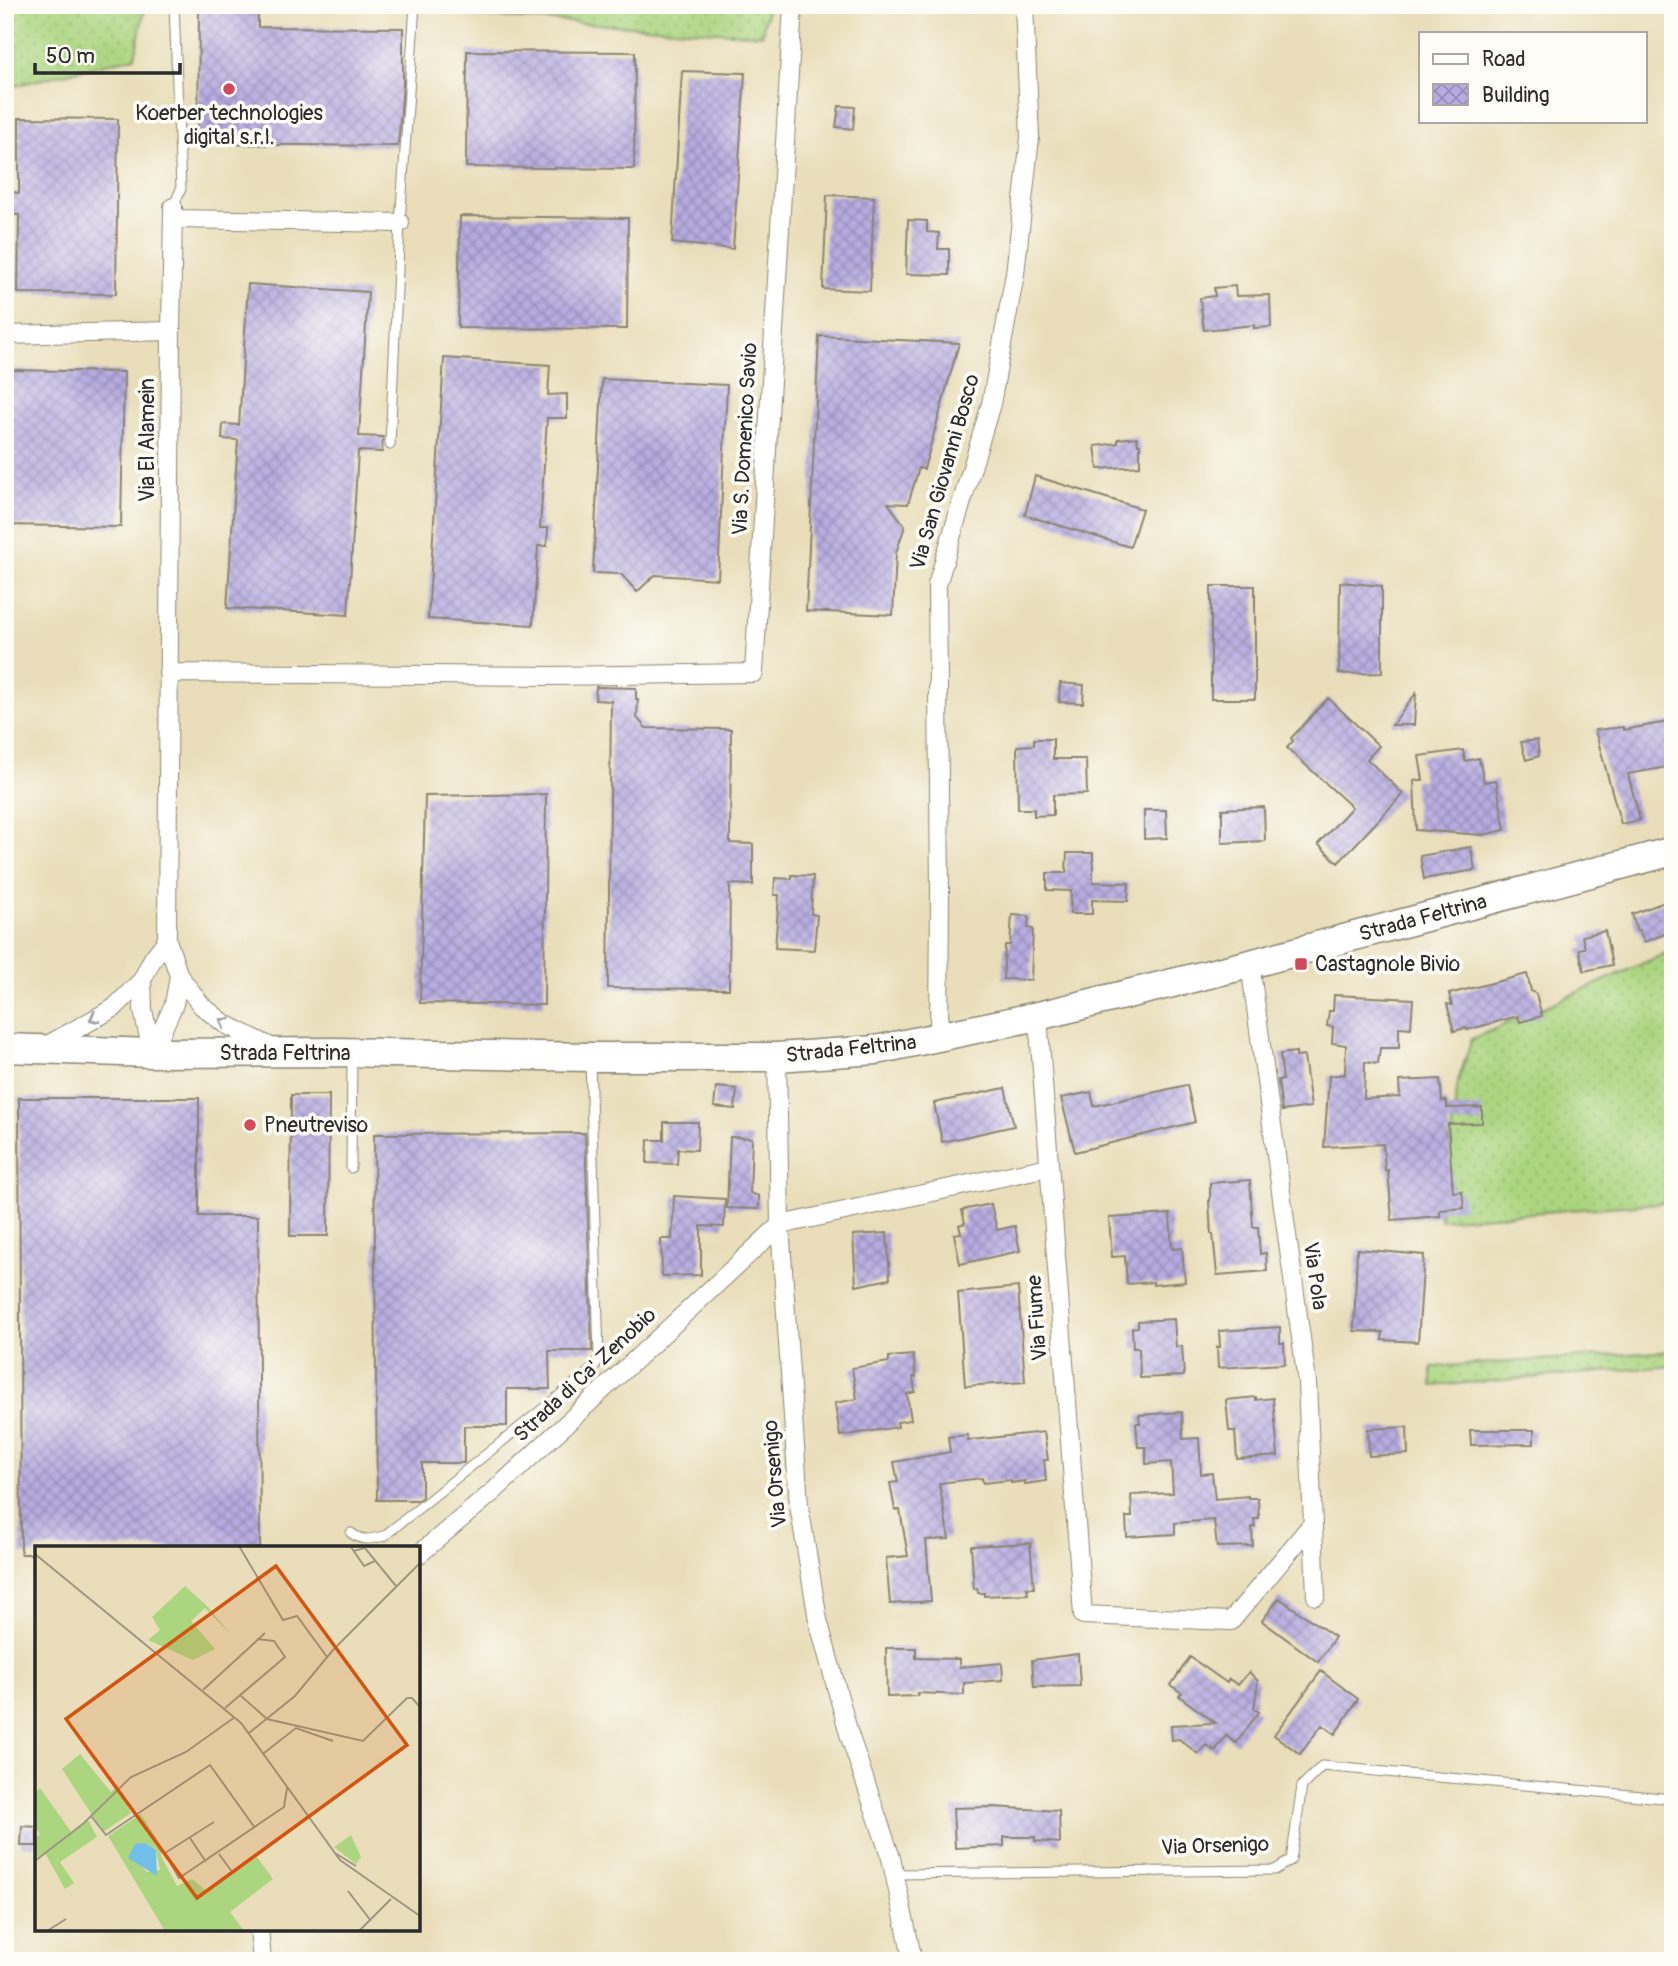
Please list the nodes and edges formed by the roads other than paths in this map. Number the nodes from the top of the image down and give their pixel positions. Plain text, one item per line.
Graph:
1 (174, 5) edge
2 (415, 5) edge
3 (793, 5) edge
4 (1024, 5) edge
5 (173, 213) junction
6 (400, 223) junction
7 (171, 331) junction
8 (5, 335) edge
9 (390, 445) dead end
10 (168, 673) junction
11 (1673, 851) edge
12 (167, 940) junction
13 (1250, 964) junction
14 (179, 976) junction
15 (142, 980) junction
16 (1038, 1016) junction
17 (939, 1038) junction
18 (5, 1048) edge
19 (40, 1049) junction
20 (282, 1052) junction
21 (152, 1053) junction
22 (352, 1053) junction
23 (590, 1057) junction
24 (777, 1057) junction
25 (1048, 1167) junction
26 (351, 1168) dead end
27 (780, 1225) junction
28 (1313, 1523) junction
29 (351, 1533) dead end
30 (420, 1553) edge
31 (1316, 1595) dead end
32 (1673, 1799) edge
33 (894, 1874) junction
34 (259, 1931) edge
35 (262, 1961) edge
36 (913, 1961) edge

1 - 5 lane
2 - 6 lane
3 - 10 street, Via S. Domenico Savio
4 - 17 street, Via San Giovanni Bosco
5 - 6 street
5 - 7 street, Via El Alamein
6 - 9 lane
7 - 8 street
7 - 10 street, Via El Alamein
10 - 12 street, Via El Alamein
11 - 13 main road, Strada Feltrina
12 - 14 street, Via El Alamein
12 - 15 street
13 - 16 main road, Strada Feltrina
13 - 28 street, Via Pola
20 -> 14 street, Via El Alamein
14 - 21 street
15 -> 19 street
15 - 21 street
16 - 17 main road, Strada Feltrina
16 - 25 street, Via Fiume
17 - 24 main road, Strada Feltrina
18 - 19 main road, Strada Feltrina
19 - 21 main road, Strada Feltrina
20 - 21 main road, Strada Feltrina
20 - 22 main road, Strada Feltrina
22 - 23 main road, Strada Feltrina
22 - 26 lane
23 - 24 main road, Strada Feltrina
23 - 29 lane
24 - 27 street, Via Orsenigo
25 - 27 street
25 - 28 street, Via Fiume
27 - 30 street, Strada di Ca' Zenobio
27 - 33 street, Via Orsenigo
28 - 31 street, Via Pola
32 - 33 lane, Via Orsenigo
33 - 36 street, Via Orsenigo
34 - 35 street

